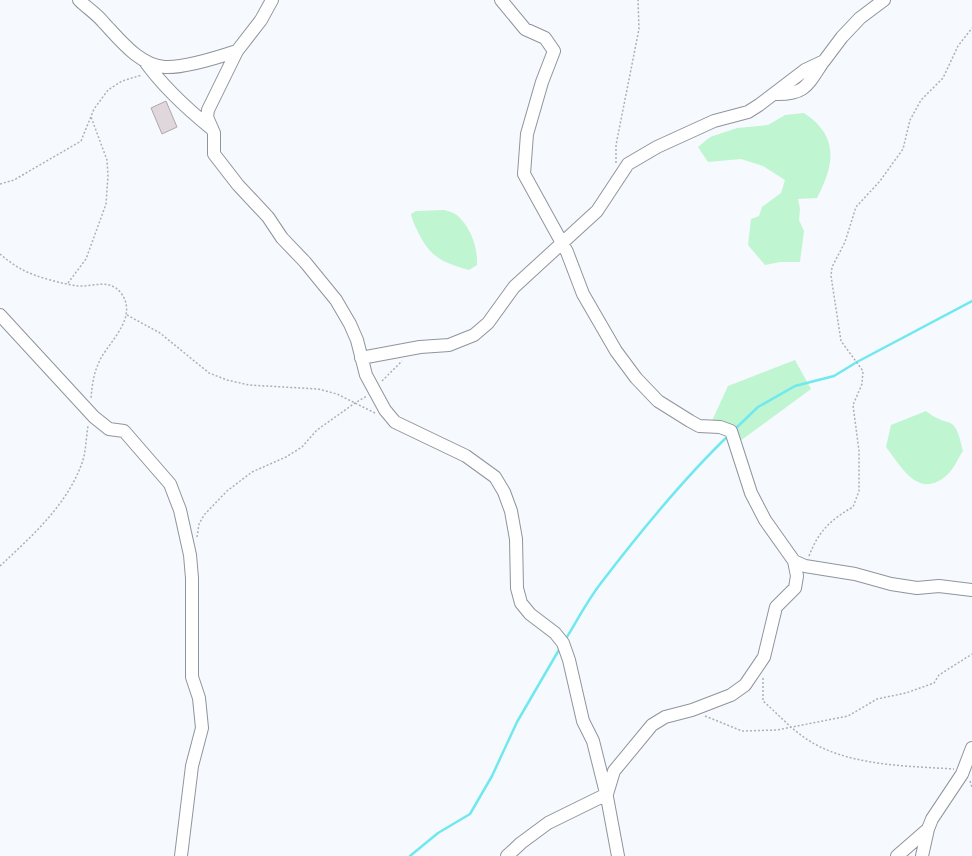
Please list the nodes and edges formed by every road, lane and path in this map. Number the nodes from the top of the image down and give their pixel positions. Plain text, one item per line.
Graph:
1 (79, 0) edge
2 (272, 0) edge
3 (501, 0) edge
4 (638, 0) edge
5 (884, 0) edge
6 (972, 28) edge
7 (237, 51) junction
8 (143, 59) junction
9 (153, 72) junction
10 (91, 117) junction
11 (213, 129) junction
12 (616, 181) junction
13 (0, 184) edge
14 (561, 244) junction
15 (68, 283) dead end
16 (126, 314) dead end
17 (0, 315) edge
18 (362, 358) junction
19 (403, 361) dead end
20 (374, 389) junction
21 (355, 403) junction
22 (395, 422) junction
23 (197, 540) dead end
24 (794, 561) junction
25 (805, 566) junction
26 (972, 590) edge
27 (972, 654) edge
28 (763, 678) dead end
29 (692, 710) junction
30 (793, 727) junction
31 (972, 748) edge
32 (964, 770) junction
33 (972, 787) edge
34 (606, 794) junction
35 (928, 829) junction
36 (181, 856) edge
37 (507, 856) edge
38 (618, 856) edge
39 (897, 856) edge
40 (922, 856) edge

1 - 8 street
2 - 7 street
3 - 14 street
4 - 12 path
5 - 12 street
6 - 25 path
7 - 8 street
7 - 11 street
8 - 9 street
9 - 10 path
9 - 11 street
10 - 13 path
10 - 15 path
11 - 18 street
12 - 14 street
14 - 18 street
14 - 24 street
16 - 21 path
17 - 36 street
18 - 20 street
19 - 20 path
20 - 21 path
20 - 22 street
21 - 22 path
21 - 23 path
22 - 34 street
24 - 25 street
24 - 29 street
25 - 26 street
27 - 30 path
28 - 30 path
29 - 30 path
29 - 34 street
30 - 32 path
31 - 32 street
32 - 33 path
32 - 35 street
34 - 37 street
34 - 38 street
35 - 39 street
35 - 40 street

